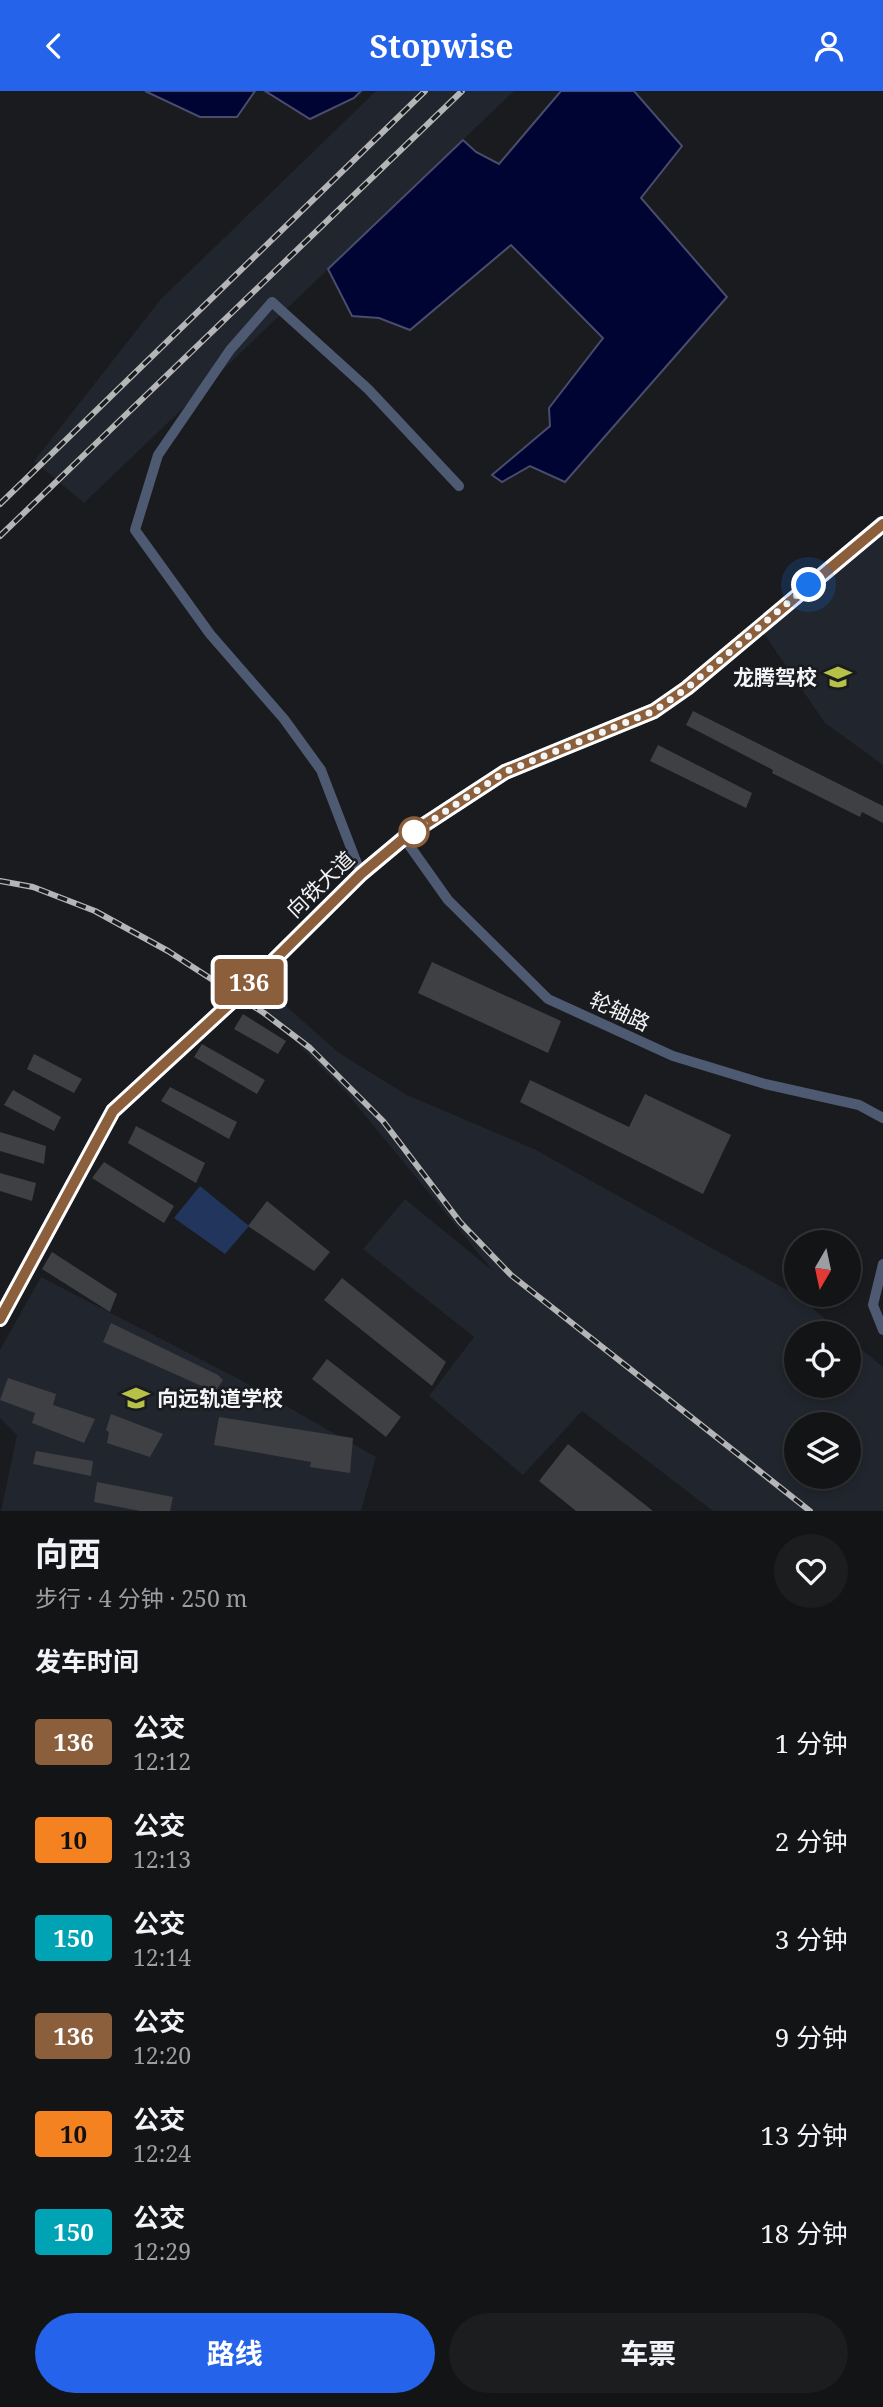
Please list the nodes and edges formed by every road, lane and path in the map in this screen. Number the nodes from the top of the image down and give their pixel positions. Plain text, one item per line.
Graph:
1 (459, 486) dead end
2 (883, 524) edge
3 (404, 838) junction
4 (361, 874) junction
5 (883, 1118) edge
6 (883, 1263) edge
7 (0, 1319) edge
8 (883, 1330) edge

1 - 4 street
2 - 3 street, 向铁大道
3 - 4 street, 向铁大道
3 - 5 street, 轮轴路
4 - 7 street, 向铁大道
6 - 8 street

